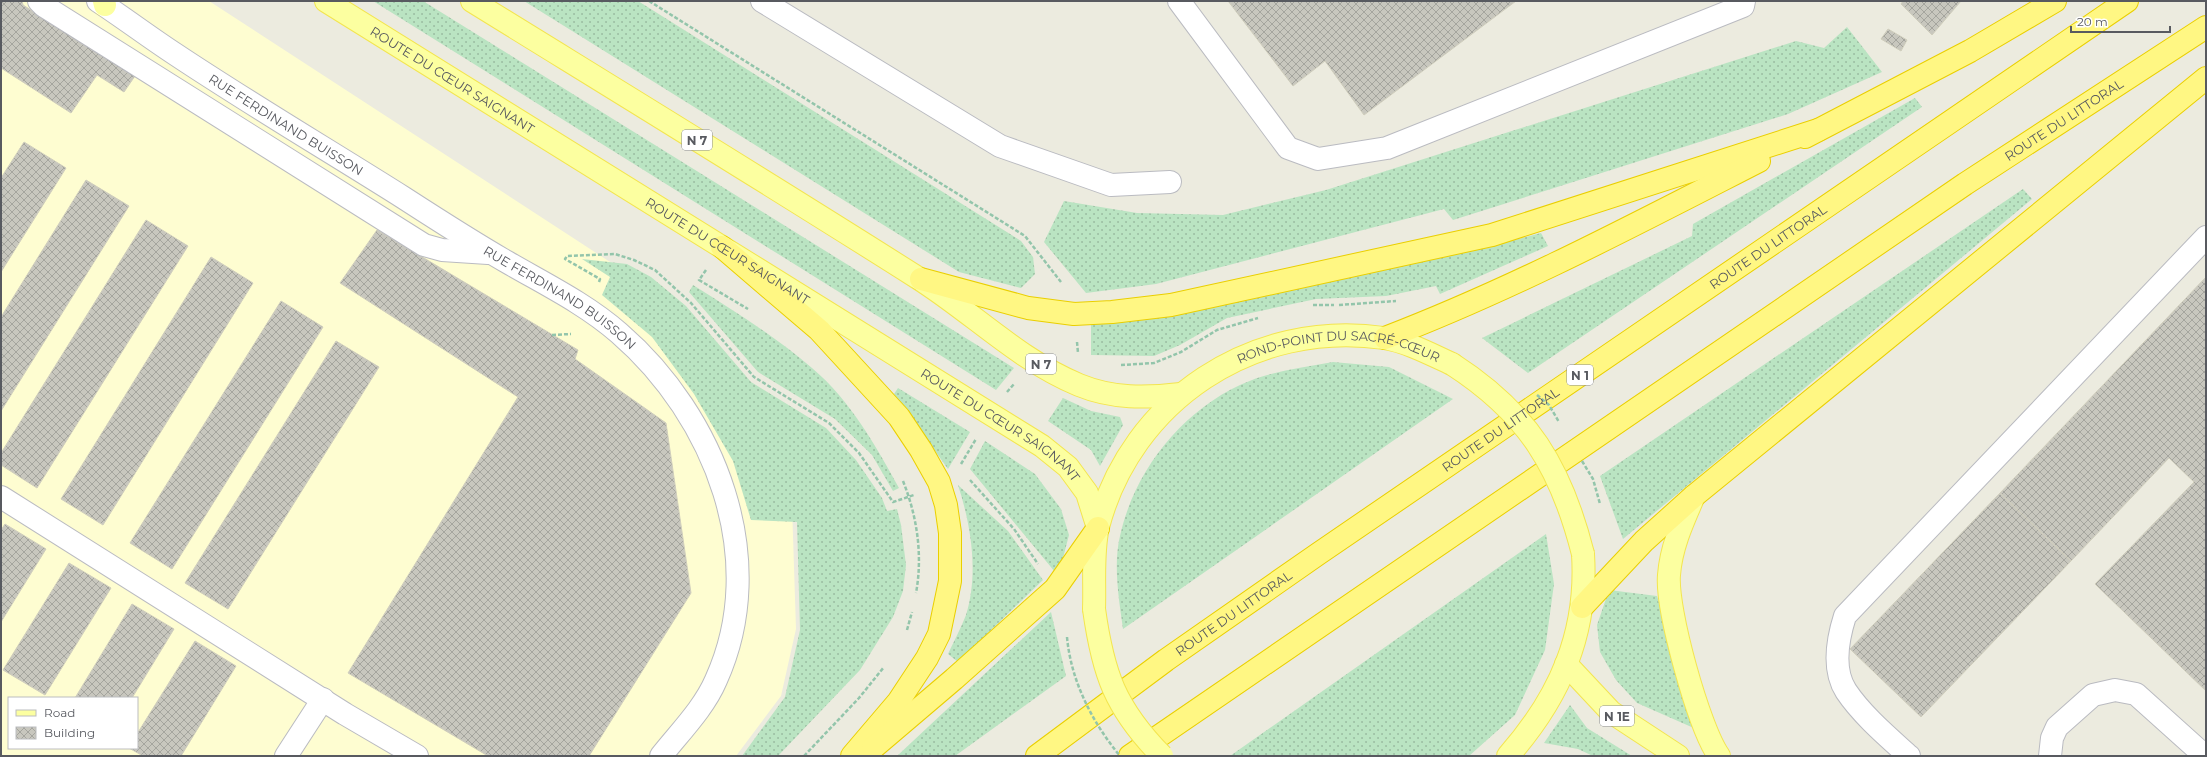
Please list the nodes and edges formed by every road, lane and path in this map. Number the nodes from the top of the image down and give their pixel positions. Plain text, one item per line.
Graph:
1 (39, 1) edge
2 (326, 1) edge
3 (472, 1) edge
4 (650, 1) edge
5 (762, 1) edge
6 (1179, 1) edge
7 (1744, 1) edge
8 (2055, 1) edge
9 (2127, 1) edge
10 (102, 2) edge
11 (2206, 27) edge
12 (2206, 78) edge
13 (1818, 130) junction
14 (1170, 182) dead end
15 (2206, 237) edge
16 (722, 247) junction
17 (491, 253) junction
18 (921, 279) junction
19 (587, 308) junction
20 (749, 310) dead end
21 (1074, 314) junction
22 (552, 335) dead end
23 (1385, 338) junction
24 (1079, 358) dead end
25 (1181, 394) junction
26 (902, 478) dead end
27 (939, 482) junction
28 (1694, 496) junction
29 (1, 497) edge
30 (910, 497) junction
31 (1098, 528) junction
32 (1055, 589) junction
33 (916, 596) dead end
34 (1582, 607) junction
35 (913, 608) dead end
36 (904, 635) dead end
37 (888, 662) dead end
38 (1566, 664) junction
39 (323, 699) junction
40 (286, 756) edge
41 (417, 756) edge
42 (661, 756) edge
43 (804, 756) edge
44 (852, 756) edge
45 (863, 756) edge
46 (1037, 756) edge
47 (1130, 756) edge
48 (1162, 756) edge
49 (1508, 756) edge
50 (1678, 756) edge
51 (1719, 756) edge
52 (1909, 756) edge
53 (2050, 756) edge
54 (2205, 756) edge

1 - 17 lane
2 - 16 main road, ROUTE DU CŒUR SAIGNANT
3 - 18 main road, N 7
4 - 21 path
5 - 14 lane
6 - 7 lane
8 - 13 highway
9 - 46 highway, ROUTE DU LITTORAL / N 1
10 - 17 lane, RUE FERDINAND BUISSON
11 - 47 highway, ROUTE DU LITTORAL
12 - 28 highway
13 - 21 highway
13 - 23 highway
15 - 52 lane
16 - 20 path
16 - 27 highway
16 - 31 main road, ROUTE DU CŒUR SAIGNANT
17 - 19 lane, RUE FERDINAND BUISSON
18 - 21 highway
18 - 25 main road, N 7
19 - 22 path
19 - 30 path
19 - 42 lane, RUE FERDINAND BUISSON
21 - 24 path
23 - 25 main road, ROND-POINT DU SACRÉ-CŒUR
23 - 34 main road, ROND-POINT DU SACRÉ-CŒUR, bridge
25 - 31 main road, ROND-POINT DU SACRÉ-CŒUR
26 - 30 path
27 - 30 path
27 - 32 path
27 - 44 highway
28 - 34 highway
28 - 51 main road
29 - 39 lane
30 - 33 path
31 - 32 highway
31 - 48 main road, ROND-POINT DU SACRÉ-CŒUR, bridge
32 - 45 highway
34 - 38 main road, ROND-POINT DU SACRÉ-CŒUR
35 - 36 path
37 - 43 path
38 - 49 main road, ROND-POINT DU SACRÉ-CŒUR
38 - 50 main road, N 1E
39 - 40 lane
39 - 41 lane
53 - 54 lane

